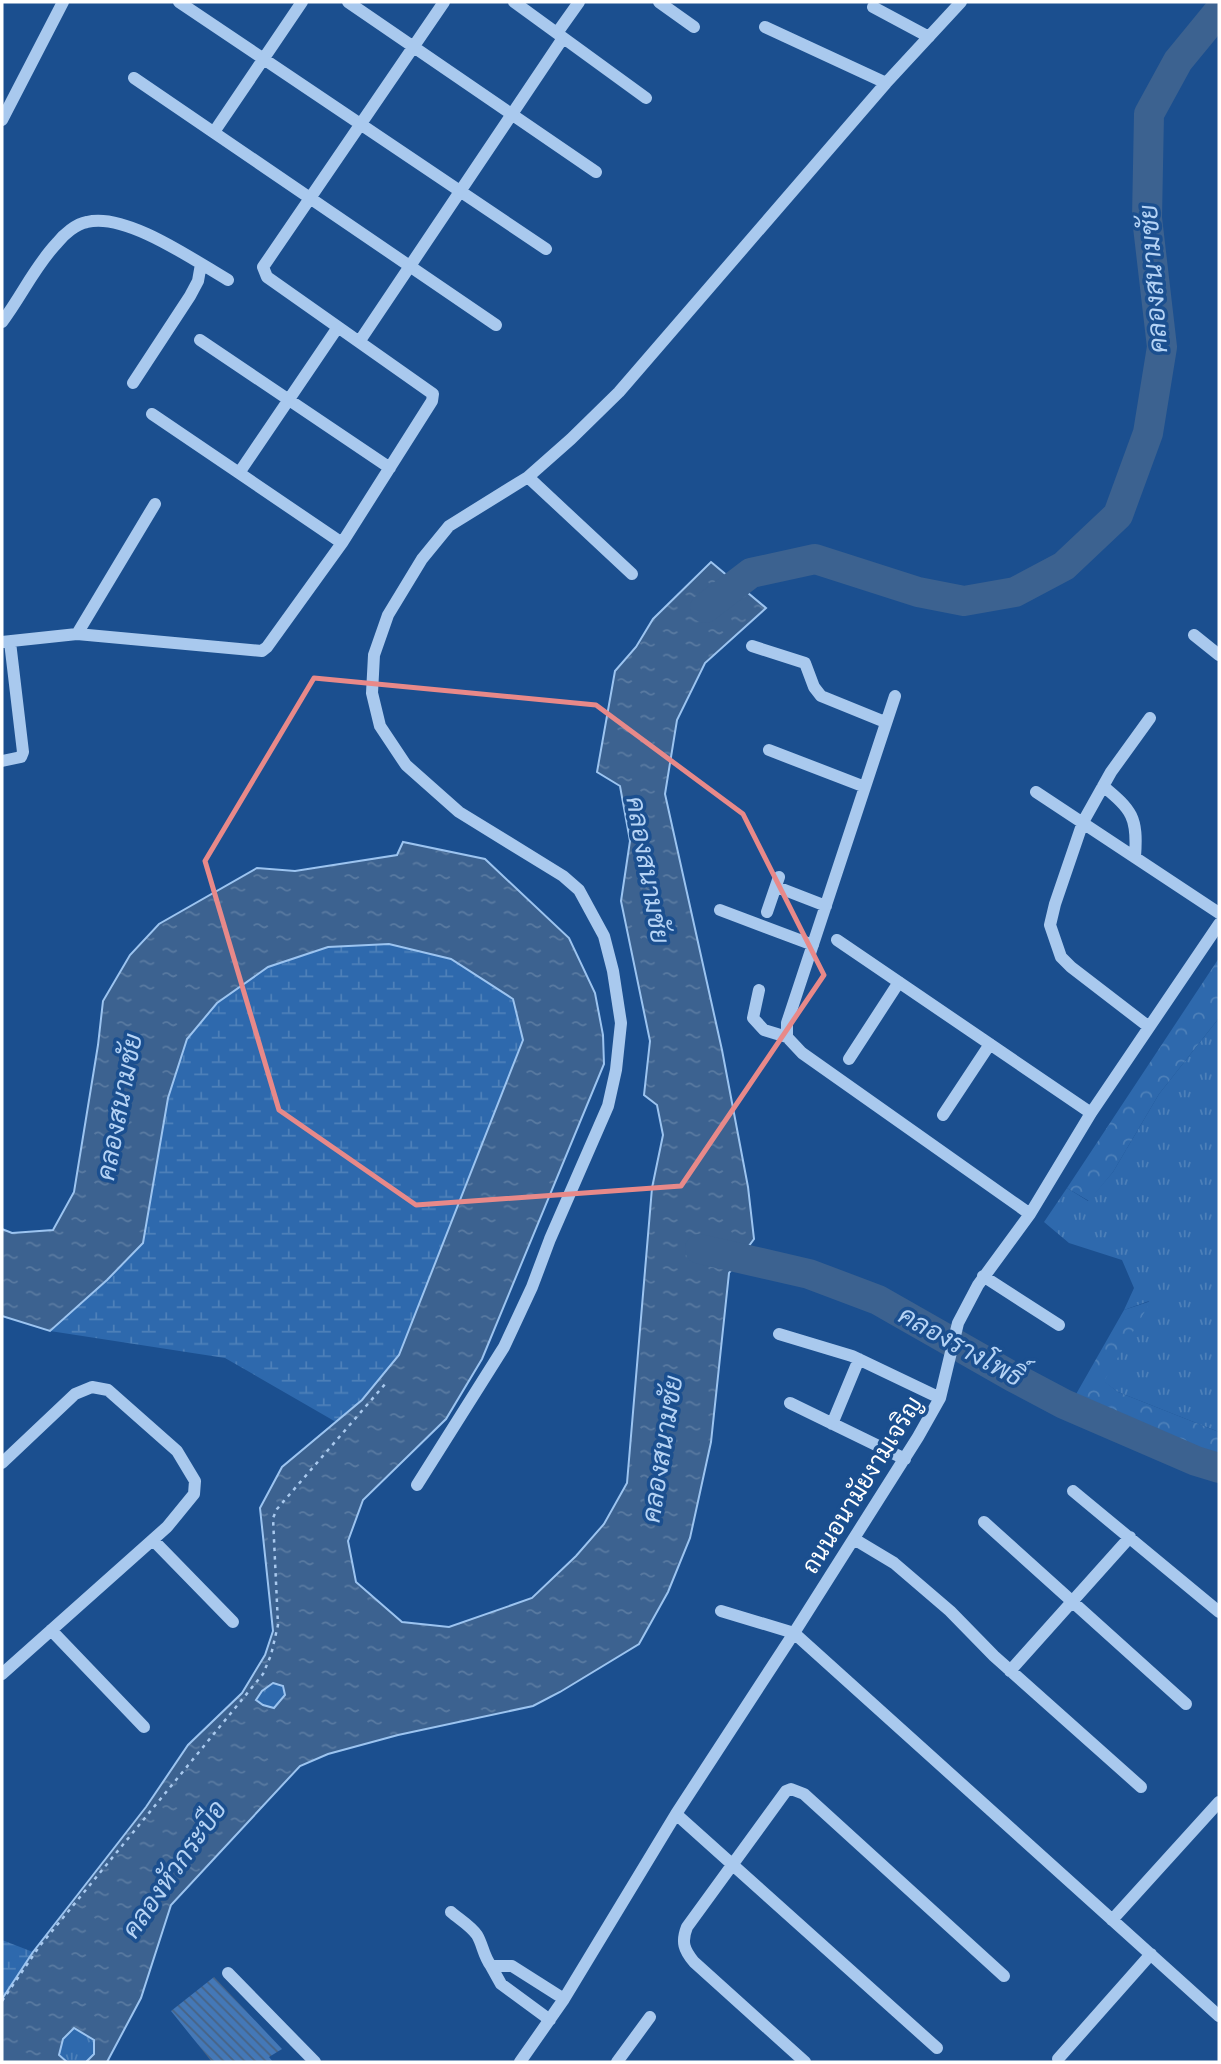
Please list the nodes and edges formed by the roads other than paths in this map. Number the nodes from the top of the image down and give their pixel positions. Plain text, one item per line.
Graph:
1 (63, 2) edge
2 (179, 2) edge
3 (302, 2) edge
4 (348, 2) edge
5 (444, 2) edge
6 (514, 2) edge
7 (579, 2) edge
8 (659, 2) edge
9 (961, 2) edge
10 (873, 7) dead end
11 (694, 27) dead end
12 (765, 27) dead end
13 (560, 35) junction
14 (929, 37) junction
15 (413, 46) junction
16 (263, 59) junction
17 (134, 78) dead end
18 (886, 83) junction
19 (646, 97) dead end
20 (511, 113) junction
21 (2, 121) edge
22 (359, 124) junction
23 (214, 132) junction
24 (596, 172) dead end
25 (458, 191) junction
26 (310, 196) junction
27 (546, 249) dead end
28 (201, 264) junction
29 (410, 265) junction
30 (229, 280) dead end
31 (2, 322) edge
32 (496, 325) dead end
33 (338, 327) junction
34 (200, 340) dead end
35 (359, 342) junction
36 (133, 383) dead end
37 (288, 400) junction
38 (152, 414) dead end
39 (390, 468) junction
40 (239, 473) junction
41 (528, 477) junction
42 (155, 503) dead end
43 (342, 543) junction
44 (632, 574) dead end
45 (77, 634) junction
46 (1194, 635) dead end
47 (6, 642) edge
48 (752, 646) dead end
49 (1219, 655) edge
50 (895, 696) dead end
51 (1150, 718) dead end
52 (885, 722) junction
53 (769, 750) dead end
54 (2, 761) edge
55 (865, 786) junction
56 (1103, 786) junction
57 (1036, 792) dead end
58 (1083, 822) junction
59 (1135, 857) junction
60 (826, 906) junction
61 (720, 910) dead end
62 (767, 912) dead end
63 (1219, 913) edge
64 (1219, 924) edge
65 (837, 940) dead end
66 (813, 945) junction
67 (899, 982) junction
68 (759, 990) dead end
69 (1149, 1027) junction
70 (787, 1037) junction
71 (990, 1044) junction
72 (849, 1059) dead end
73 (1091, 1113) junction
74 (943, 1115) dead end
75 (1030, 1214) junction
76 (983, 1276) junction
77 (1059, 1325) dead end
78 (779, 1334) dead end
79 (859, 1359) junction
80 (940, 1398) junction
81 (790, 1403) dead end
82 (832, 1424) junction
83 (905, 1459) junction
84 (2, 1463) edge
85 (416, 1485) dead end
86 (1073, 1491) dead end
87 (984, 1522) dead end
88 (1130, 1537) junction
89 (855, 1538) junction
90 (153, 1540) junction
91 (1073, 1602) junction
92 (721, 1611) dead end
93 (1219, 1612) edge
94 (233, 1622) dead end
95 (51, 1630) junction
96 (794, 1633) junction
97 (1010, 1671) junction
98 (2, 1674) edge
99 (1186, 1704) dead end
100 (144, 1727) dead end
101 (1141, 1787) dead end
102 (1219, 1802) edge
103 (676, 1814) junction
104 (734, 1865) junction
105 (450, 1912) dead end
106 (1112, 1920) junction
107 (1151, 1954) junction
108 (491, 1966) junction
109 (228, 1973) dead end
110 (1004, 1976) dead end
111 (564, 1999) junction
112 (1219, 2015) edge
113 (650, 2017) dead end
114 (550, 2020) junction
115 (937, 2048) dead end
116 (1058, 2059) dead end
117 (315, 2062) edge
118 (520, 2062) edge
119 (617, 2062) edge
120 (806, 2062) edge

1 - 21 street
2 - 16 street
3 - 16 street
4 - 15 street
5 - 15 street
6 - 13 street
7 - 13 street
8 - 11 street
9 - 14 street
10 - 14 street
12 - 18 street
13 - 19 street
13 - 20 street
14 - 18 street
15 - 20 street
15 - 22 street
16 - 22 street
16 - 23 street
17 - 23 street
18 - 41 street
20 - 24 street
20 - 25 street
22 - 25 street
22 - 26 street
23 - 26 street
25 - 27 street
25 - 29 street
26 - 29 street
26 - 33 street
28 - 30 street
28 - 31 street
28 - 36 street
29 - 32 street
29 - 35 street
33 - 35 street
33 - 37 street
34 - 37 street
35 - 39 street
37 - 39 street
37 - 40 street
38 - 40 street
39 - 43 street
40 - 43 street
41 - 44 street
41 - 85 street
42 - 45 street
43 - 45 street
45 - 47 street
46 - 49 street
47 - 54 street
48 - 52 street
50 - 52 street
51 - 56 street
52 - 55 street
53 - 55 street
55 - 60 street
56 - 58 street
56 - 59 street
57 - 58 street
58 - 59 street
58 - 69 street
59 - 63 street
60 - 62 street
60 - 66 street
61 - 66 street
64 - 69 street, ถนนอนามัยงามเจริญ
65 - 67 street
66 - 70 street
67 - 71 street
67 - 72 street
68 - 70 street
69 - 73 street, ถนนอนามัยงามเจริญ
70 - 75 street
71 - 73 street
71 - 74 street
73 - 75 street, ถนนอนามัยงามเจริญ
75 - 76 street, ถนนอนามัยงามเจริญ
76 - 77 street
76 - 80 street, ถนนอนามัยงามเจริญ
78 - 79 street
79 - 80 street
79 - 82 street
80 - 83 street, ถนนอนามัยงามเจริญ
81 - 82 street
82 - 83 street
83 - 89 street, ถนนอนามัยงามเจริญ
84 - 90 street
86 - 88 street
87 - 91 street
88 - 91 street
88 - 93 street
89 - 96 street, ถนนอนามัยงามเจริญ
89 - 97 street
90 - 94 street
90 - 95 street
91 - 97 street
91 - 99 street
92 - 96 street
95 - 98 street
95 - 100 street
96 - 103 street, ถนนอนามัยงามเจริญ
96 - 106 street
97 - 101 street
102 - 106 street
103 - 104 street
103 - 111 street, ถนนอนามัยงามเจริญ
104 - 110 street
104 - 115 street
104 - 120 street
105 - 108 street
106 - 107 street
107 - 112 street
107 - 116 street
108 - 111 street
108 - 114 street
109 - 117 street
111 - 114 street, ถนนอนามัยงามเจริญ
113 - 119 street
114 - 118 street, ถนนอนามัยงามเจริญ

